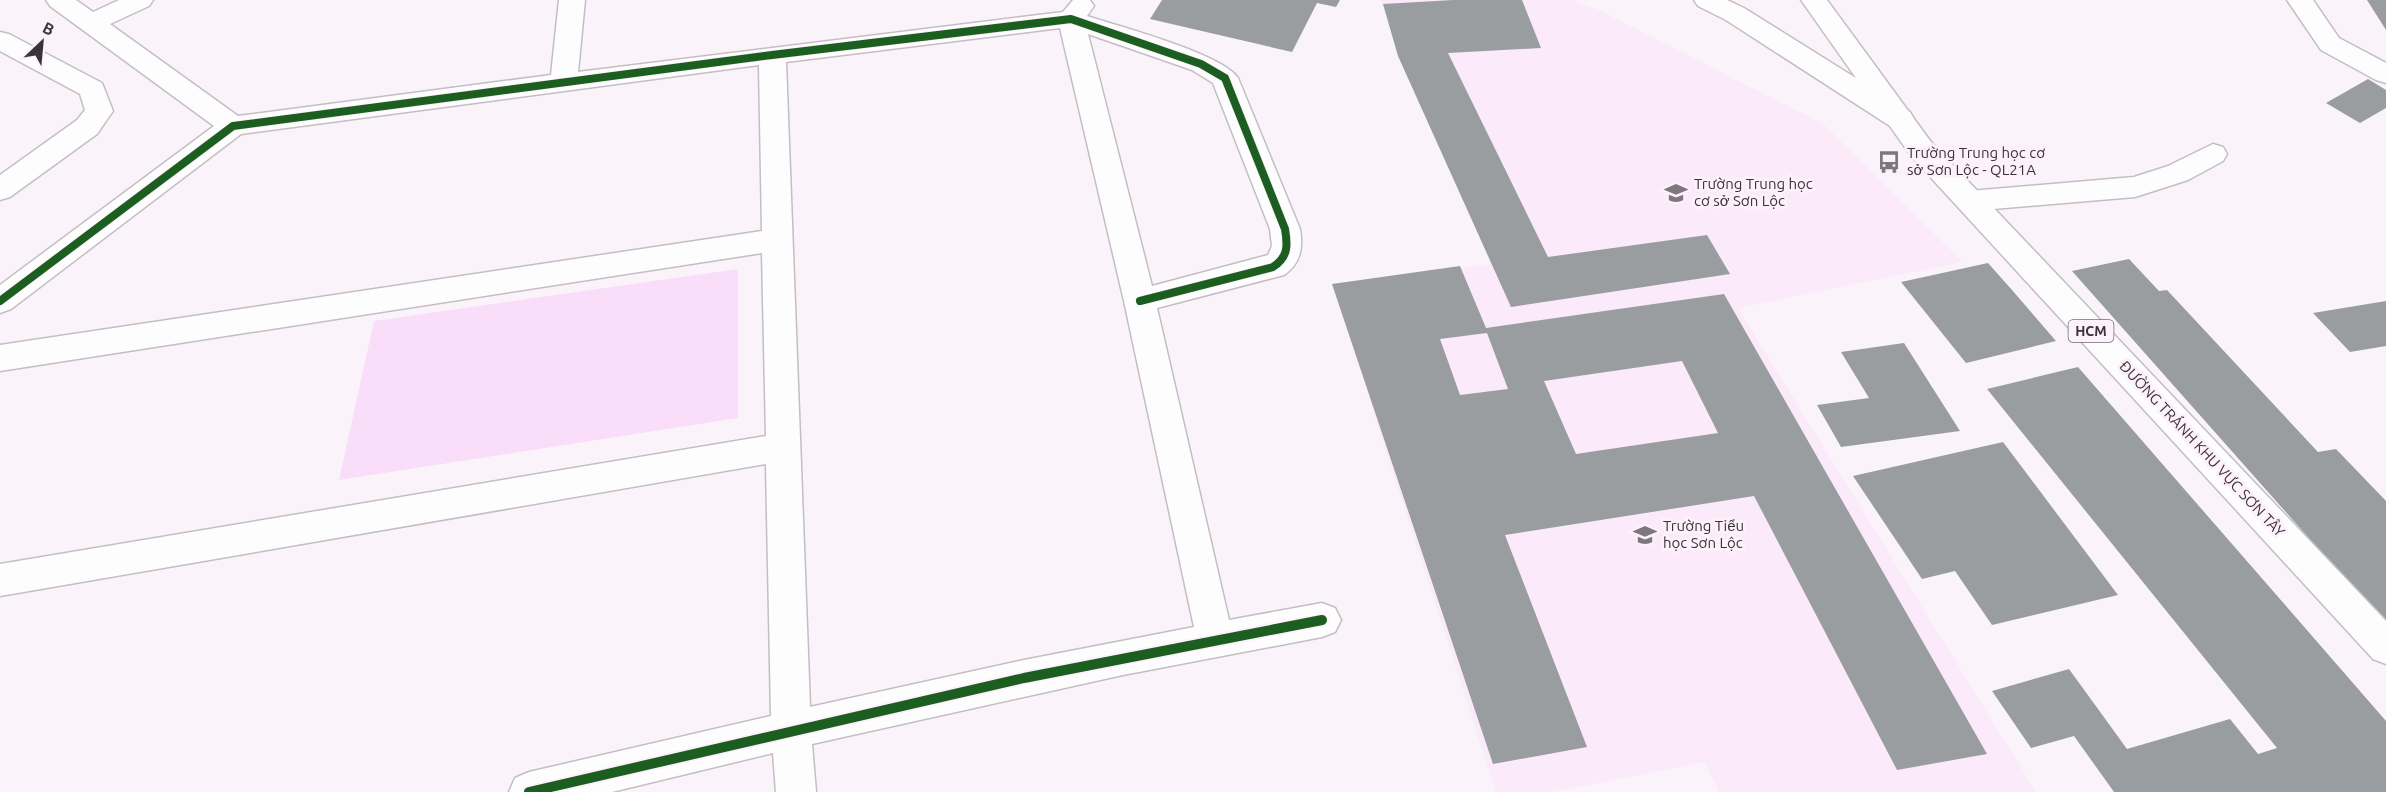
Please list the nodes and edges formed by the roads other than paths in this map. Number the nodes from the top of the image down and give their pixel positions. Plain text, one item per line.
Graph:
1 (59, 0) edge
2 (140, 0) edge
3 (572, 0) edge
4 (1707, 0) edge
5 (1814, 0) edge
6 (2300, 0) edge
7 (1078, 10) edge
8 (91, 23) junction
9 (0, 40) edge
10 (772, 55) junction
11 (2386, 74) edge
12 (564, 82) junction
13 (1900, 119) junction
14 (233, 126) junction
15 (2213, 154) dead end
16 (0, 190) edge
17 (1970, 201) junction
18 (777, 240) junction
19 (0, 301) edge
20 (1140, 301) junction
21 (0, 358) edge
22 (783, 447) junction
23 (0, 580) edge
24 (1322, 620) dead end
25 (1215, 639) junction
26 (2386, 647) edge
27 (791, 730) junction
28 (529, 792) edge
29 (796, 792) edge

1 - 8 main road
2 - 8 main road
3 - 12 main road
4 - 13 main road
5 - 13 main road, ĐƯỜNG TRÁNH KHU VỰC SƠN TÂY / HCM
6 - 11 main road
7 - 10 main road
7 - 20 main road
7 - 20 main road
8 - 14 main road
9 - 16 main road
10 - 12 main road
10 - 18 main road
12 - 14 main road
13 - 17 main road, ĐƯỜNG TRÁNH KHU VỰC SƠN TÂY / HCM
14 - 19 main road
15 - 17 main road
17 - 26 main road, ĐƯỜNG TRÁNH KHU VỰC SƠN TÂY / HCM
18 - 21 main road
18 - 22 main road
20 - 25 main road
22 - 23 main road
22 - 27 main road
24 - 25 main road
25 - 27 main road
27 - 28 main road
27 - 29 main road

